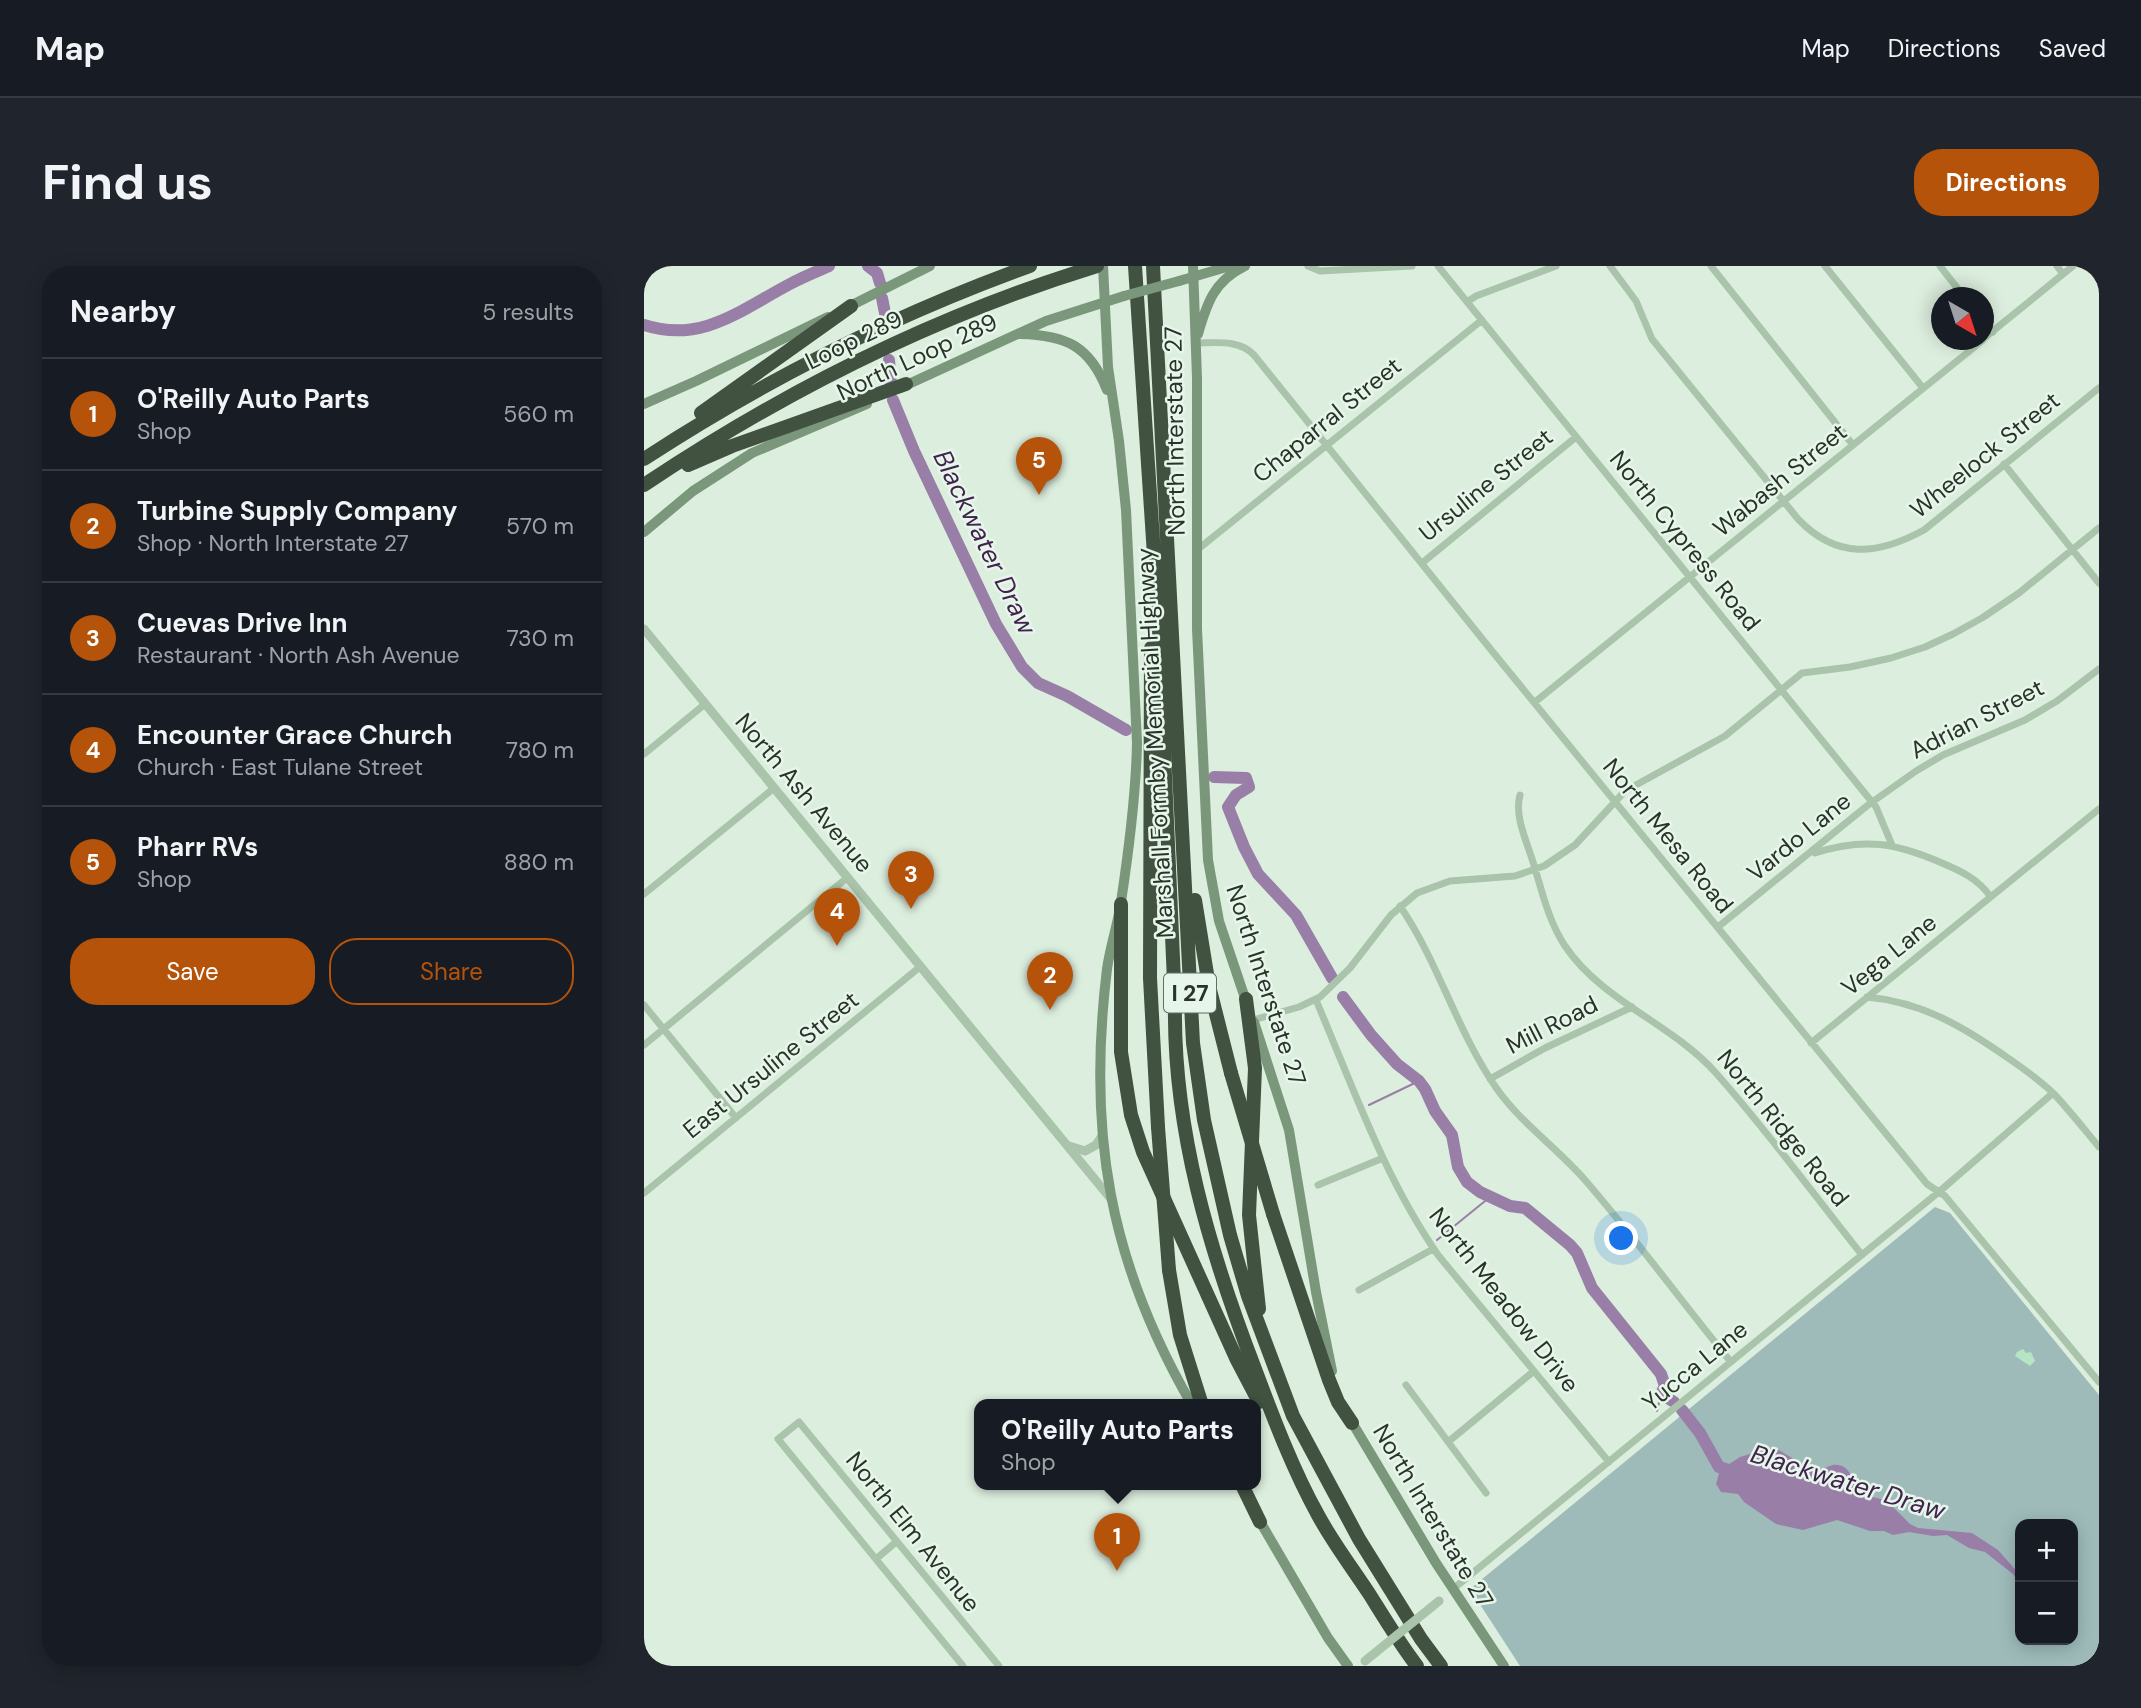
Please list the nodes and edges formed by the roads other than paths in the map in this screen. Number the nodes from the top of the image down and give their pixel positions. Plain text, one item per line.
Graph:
1 (930, 266) edge
2 (1030, 266) edge
3 (1097, 266) edge
4 (1103, 266) edge
5 (1135, 266) edge
6 (1153, 266) edge
7 (1230, 266) edge
8 (1245, 266) edge
9 (1308, 266) edge
10 (1412, 266) edge
11 (1438, 266) edge
12 (1556, 266) edge
13 (1610, 266) edge
14 (1711, 266) edge
15 (1825, 266) edge
16 (1940, 266) edge
17 (2057, 266) edge
18 (2073, 266) edge
19 (1193, 271) edge
20 (2063, 274) junction
21 (1956, 287) edge
22 (1467, 302) junction
23 (1105, 303) junction
24 (850, 306) junction
25 (1482, 320) junction
26 (1994, 331) edge
27 (1017, 334) junction
28 (1195, 344) junction
29 (1970, 350) edge
30 (906, 384) junction
31 (1923, 388) junction
32 (2099, 388) edge
33 (644, 404) edge
34 (1113, 407) junction
35 (1576, 437) junction
36 (1326, 444) junction
37 (1853, 445) junction
38 (644, 453) edge
39 (644, 459) edge
40 (2004, 464) junction
41 (644, 487) edge
42 (1784, 501) junction
43 (2099, 528) edge
44 (644, 532) edge
45 (1154, 542) junction
46 (1197, 550) junction
47 (2072, 550) junction
48 (1422, 563) junction
49 (1689, 577) junction
50 (2099, 583) edge
51 (644, 629) edge
52 (2099, 669) edge
53 (1780, 690) junction
54 (1535, 702) junction
55 (705, 704) junction
56 (644, 754) edge
57 (1179, 774) junction
58 (774, 788) junction
59 (1520, 795) dead end
60 (1615, 801) junction
61 (1872, 803) junction
62 (2099, 809) edge
63 (1892, 845) junction
64 (1808, 855) junction
65 (1535, 870) junction
66 (848, 877) junction
67 (644, 894) edge
68 (1990, 896) junction
69 (1121, 904) junction
70 (1400, 906) junction
71 (1718, 927) junction
72 (921, 966) junction
73 (1867, 997) junction
74 (1245, 999) junction
75 (1316, 1000) junction
76 (644, 1005) edge
77 (1632, 1007) junction
78 (1253, 1020) junction
79 (663, 1029) junction
80 (1811, 1043) junction
81 (644, 1045) edge
82 (1490, 1079) junction
83 (2053, 1093) junction
84 (736, 1118) junction
85 (1102, 1136) junction
86 (1066, 1145) junction
87 (2099, 1147) edge
88 (1383, 1158) junction
89 (1318, 1185) dead end
90 (1940, 1191) junction
91 (644, 1193) edge
92 (1111, 1200) junction
93 (1433, 1249) junction
94 (1862, 1255) junction
95 (1359, 1290) dead end
96 (1261, 1328) junction
97 (1731, 1362) junction
98 (1534, 1371) junction
99 (2099, 1382) edge
100 (1406, 1385) dead end
101 (1189, 1399) edge
102 (1200, 1399) edge
103 (1257, 1399) edge
104 (1261, 1406) edge
105 (1352, 1423) junction
106 (1448, 1442) junction
107 (1609, 1462) junction
108 (1243, 1490) edge
109 (1486, 1493) dead end
110 (1318, 1516) junction
111 (1260, 1522) joint
112 (896, 1542) junction
113 (876, 1559) junction
114 (1453, 1589) junction
115 (1362, 1664) edge
116 (962, 1666) edge
117 (999, 1666) edge
118 (1348, 1666) edge
119 (1417, 1666) edge
120 (1441, 1666) edge
121 (1503, 1666) edge

1 - 24 main road
2 - 39 highway, Loop 289
3 - 41 highway, Loop 289
4 - 23 main road, North Interstate 27
5 - 45 highway, Marshall Formby Memorial Highway / I 27
6 - 57 highway, Marshall Formby Memorial Highway / I 27
7 - 19 main road, North Loop 289
8 - 28 main road
9 - 10 street
11 - 22 street, North Cypress Road
12 - 22 street
13 - 42 street, Wheelock Street
14 - 37 street
15 - 31 street
16 - 21 street
17 - 20 street
18 - 20 street, Wabash Street
19 - 23 main road, North Loop 289, bridge
19 - 28 main road, North Interstate 27
20 - 26 street, Wabash Street
22 - 25 street, North Cypress Road
23 - 27 main road, North Loop 289
23 - 34 main road, North Interstate 27
24 - 33 main road
24 - 38 highway
25 - 35 street, North Cypress Road
25 - 36 street, Chaparral Street
27 - 30 main road, North Loop 289
27 - 34 main road
28 - 36 street, North Mesa Road
28 - 46 main road, North Interstate 27
29 - 31 street, Wabash Street
30 - 41 highway
30 - 44 main road, North Loop 289
31 - 37 street, Wabash Street
32 - 40 street, Wheelock Street
34 - 69 main road, North Interstate 27
35 - 48 street, Ursuline Street
35 - 49 street, North Cypress Road
36 - 46 street, Chaparral Street
36 - 48 street, North Mesa Road
37 - 42 street, Wabash Street
40 - 42 street, Wheelock Street
40 - 47 street
42 - 49 street, Wabash Street
43 - 47 street
45 - 102 highway, bridge
45 - 110 highway, Marshall Formby Memorial Highway / I 27
46 - 74 main road, North Interstate 27
47 - 50 street
47 - 53 street
48 - 54 street, North Mesa Road
49 - 53 street, North Cypress Road
49 - 54 street, Wabash Street
51 - 55 street, North Ash Avenue
52 - 61 street, Adrian Street
53 - 60 street
53 - 61 street, North Cypress Road
54 - 60 street, North Mesa Road
55 - 56 street
55 - 58 street, North Ash Avenue
57 - 96 highway, Marshall Formby Memorial Highway / I 27
57 - 105 highway, bridge
58 - 66 street, North Ash Avenue
58 - 67 street
59 - 65 street, North Ridge Road
60 - 65 street
60 - 71 street, North Mesa Road
61 - 63 street, North Cypress Road
61 - 64 street, Vardo Lane
62 - 68 street, Vega Lane
63 - 64 street
63 - 68 street
64 - 71 street, Vardo Lane
65 - 70 street
65 - 77 street, North Ridge Road
66 - 72 street, North Ash Avenue
66 - 79 street
68 - 73 street, Vega Lane
69 - 85 main road, North Interstate 27
69 - 103 highway
70 - 75 street
70 - 82 street
71 - 80 street, North Mesa Road
72 - 84 street, East Ursuline Street
72 - 86 street, North Ash Avenue
73 - 80 street, Vega Lane
73 - 83 street
74 - 78 main road, North Interstate 27
74 - 96 highway
75 - 78 street
75 - 88 street, North Meadow Drive
76 - 79 street
77 - 82 street, Mill Road
77 - 94 street, North Ridge Road
78 - 105 main road, North Interstate 27
79 - 81 street
79 - 84 street
80 - 90 street, North Mesa Road
82 - 97 street
83 - 87 street
83 - 90 street, Yucca Lane
84 - 91 street, East Ursuline Street
85 - 86 street
85 - 92 main road, North Interstate 27
86 - 92 street, North Ash Avenue
88 - 89 street
88 - 93 street, North Meadow Drive
90 - 94 street, Yucca Lane
90 - 99 street, North Mesa Road
92 - 101 main road, North Interstate 27
93 - 95 street
93 - 98 street, North Meadow Drive
94 - 97 street, Yucca Lane
96 - 120 highway, Marshall Formby Memorial Highway / I 27
97 - 107 street, Yucca Lane
98 - 106 street
98 - 107 street, North Meadow Drive
100 - 106 street
104 - 110 highway
105 - 114 main road, North Interstate 27
106 - 109 street
107 - 114 street, Yucca Lane
108 - 111 highway
110 - 119 highway, Marshall Formby Memorial Highway / I 27
111 - 118 main road
112 - 113 street
112 - 113 street, North Elm Avenue
112 - 117 street, North Elm Avenue
113 - 116 street, North Elm Avenue
114 - 115 street, Yucca Lane, bridge
114 - 121 main road, North Interstate 27

